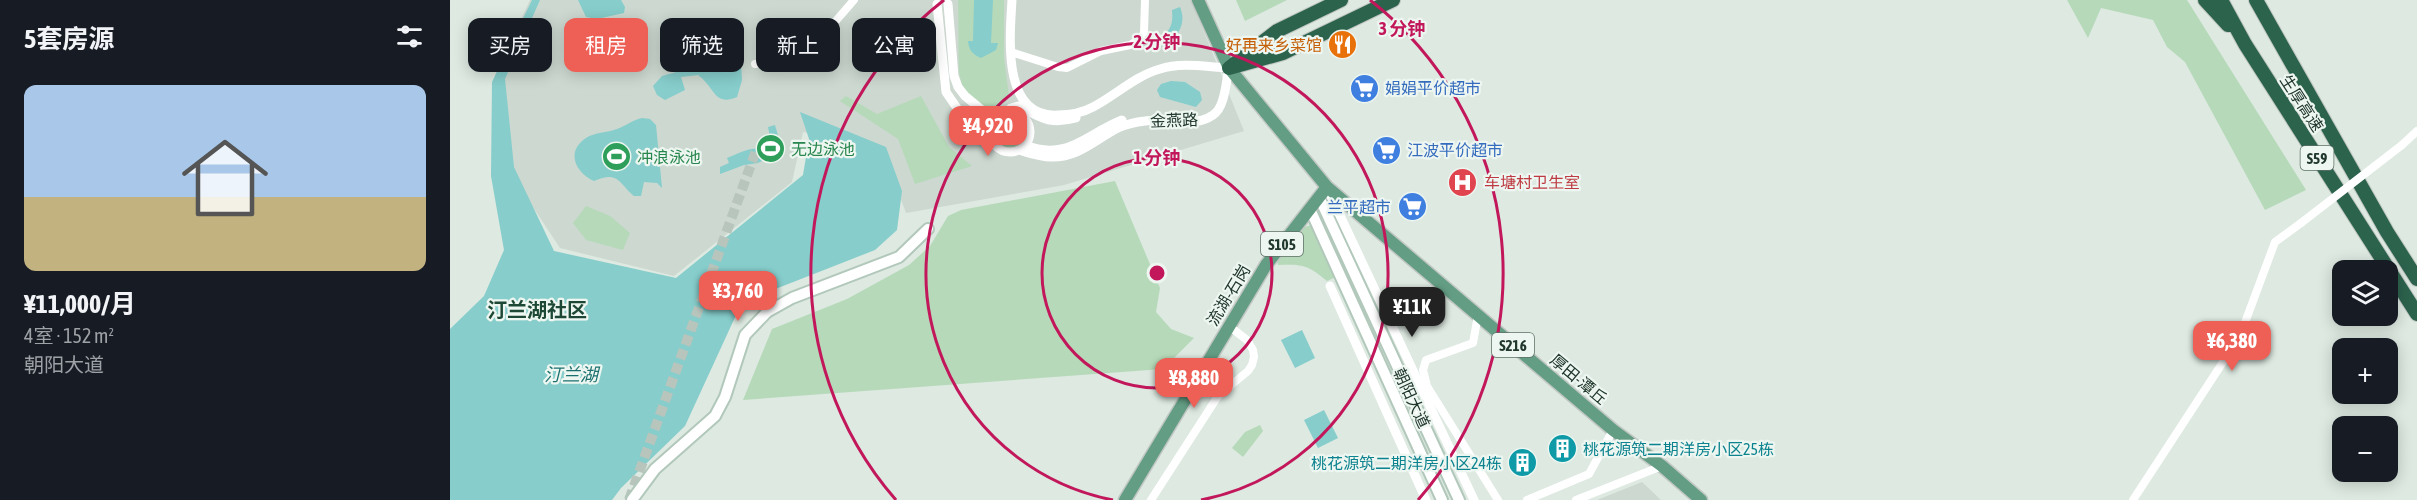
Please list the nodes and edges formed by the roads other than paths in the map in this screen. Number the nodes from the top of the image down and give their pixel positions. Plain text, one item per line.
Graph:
1 (854, 0) edge
2 (1012, 0) edge
3 (1145, 0) edge
4 (1198, 0) edge
5 (1341, 0) edge
6 (1393, 0) edge
7 (2205, 0) edge
8 (2221, 0) edge
9 (2258, 0) edge
10 (935, 2) edge
11 (950, 2) edge
12 (2245, 44) junction
13 (1011, 52) junction
14 (755, 64) dead end
15 (1228, 68) junction
16 (1013, 79) junction
17 (1008, 111) junction
18 (994, 120) junction
19 (2417, 131) edge
20 (991, 139) junction
21 (1022, 147) junction
22 (1323, 192) junction
23 (1310, 209) junction
24 (928, 229) dead end
25 (2417, 279) edge
26 (1330, 286) dead end
27 (2417, 314) edge
28 (1478, 315) junction
29 (1229, 326) junction
30 (1613, 430) junction
31 (1455, 431) junction
32 (1446, 442) junction
33 (1438, 454) junction
34 (1662, 466) junction
35 (632, 500) edge
36 (1125, 500) edge
37 (1151, 500) edge
38 (1426, 500) edge
39 (1442, 500) edge
40 (1459, 500) edge
41 (1474, 500) edge
42 (1498, 500) edge
43 (1527, 500) edge
44 (1576, 500) edge
45 (1701, 500) edge
46 (2133, 500) edge

1 - 14 street
2 - 13 street
3 - 13 street
4 - 15 main road
5 - 15 highway
6 - 15 highway
7 - 12 highway
8 - 12 highway, 生厚高速 / S59
9 - 25 highway, 生厚高速 / S59
10 - 11 street, 金燕路
10 - 20 street, 金燕路
11 - 18 street, 金燕路
12 - 27 highway, 生厚高速 / S59
13 - 16 street
15 - 16 street
15 - 17 street
15 - 21 street, 金燕路
15 - 22 main road
16 - 17 street
17 - 18 street
17 - 21 street
18 - 20 street
19 - 46 street, bridge
20 - 21 street, 金燕路
22 - 23 main road, 流湖-石岗 / S105
22 - 28 main road, 厚田-潭丘 / S216
22 - 32 street
22 - 33 main road, 朝阳大道
23 - 29 main road, 流湖-石岗 / S105
23 - 39 main road, 朝阳大道
24 - 35 main road
26 - 38 street
28 - 30 main road, 厚田-潭丘 / S216
28 - 31 street
29 - 36 main road, 流湖-石岗 / S105
29 - 37 street
30 - 34 main road, 厚田-潭丘 / S216
30 - 43 street
31 - 32 street
31 - 42 street
32 - 33 street
32 - 41 street
33 - 40 main road, 朝阳大道
34 - 44 street
34 - 45 main road, 厚田-潭丘 / S216

